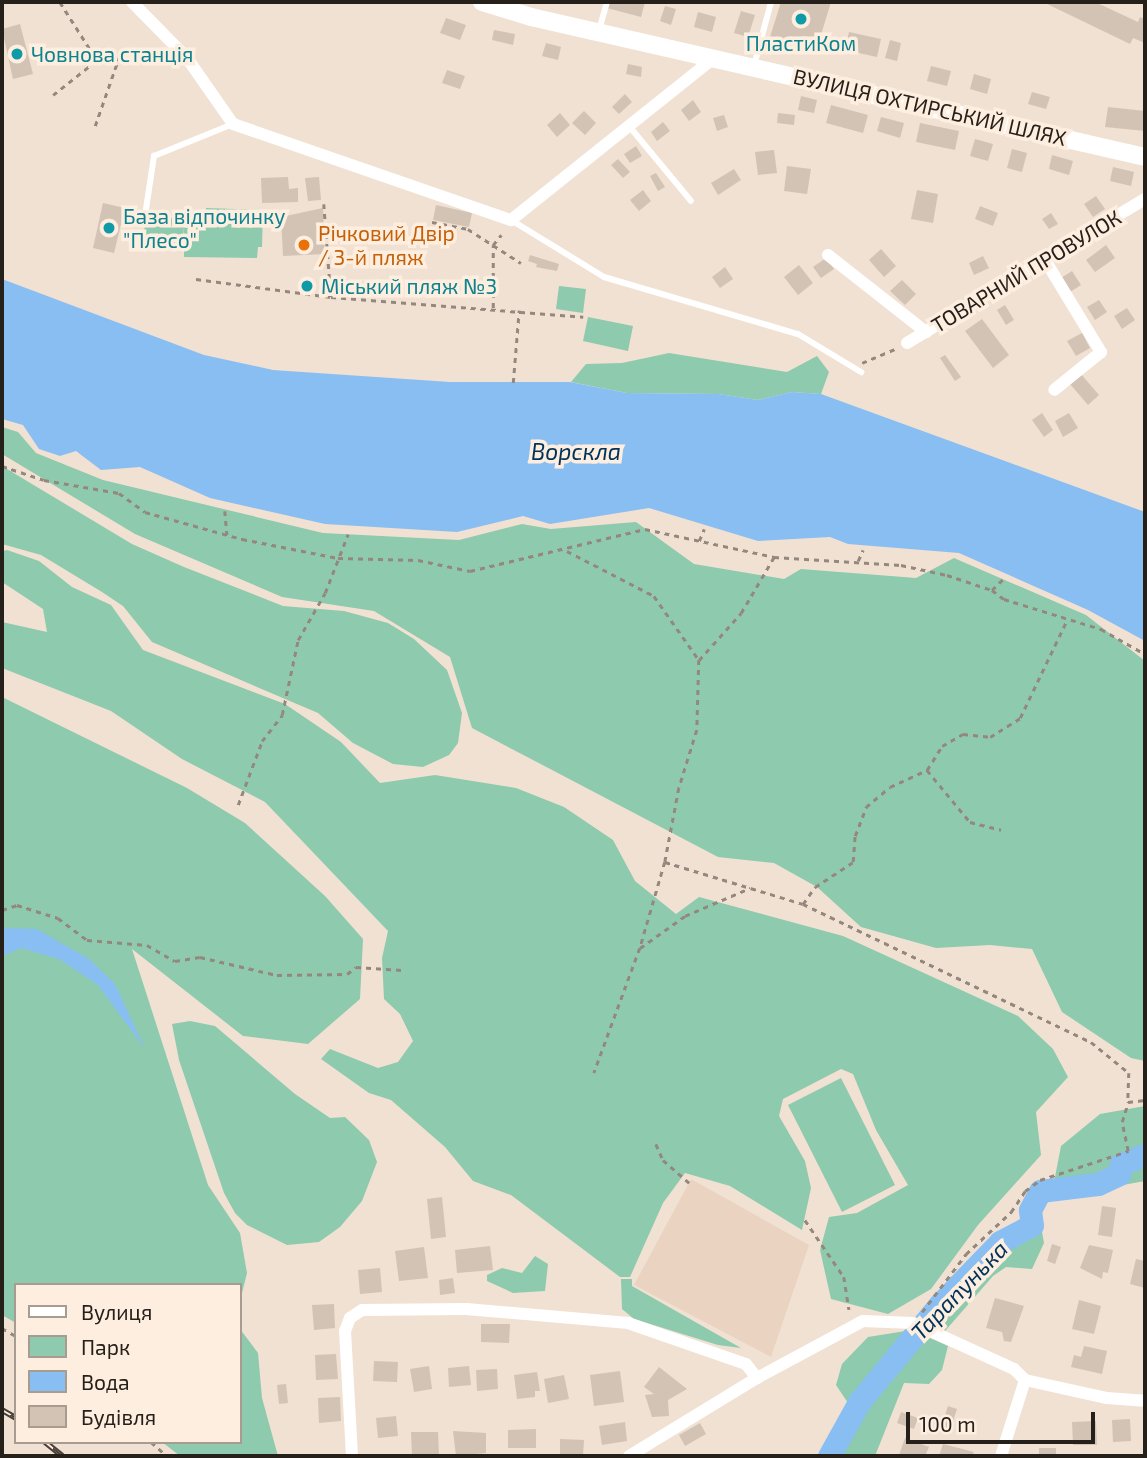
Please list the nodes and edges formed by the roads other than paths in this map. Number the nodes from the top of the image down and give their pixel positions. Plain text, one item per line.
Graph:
1 (132, 2) edge
2 (482, 2) edge
3 (607, 2) edge
4 (771, 2) edge
5 (599, 32) junction
6 (716, 57) junction
7 (754, 66) junction
8 (233, 124) junction
9 (629, 126) junction
10 (1145, 157) edge
11 (1145, 199) edge
12 (691, 201) dead end
13 (146, 209) dead end
14 (512, 220) junction
15 (828, 255) dead end
16 (1045, 260) junction
17 (926, 332) junction
18 (907, 343) road end
19 (861, 372) dead end
20 (1054, 390) dead end
21 (757, 1378) junction
22 (1025, 1380) junction
23 (1145, 1401) edge
24 (352, 1456) edge
25 (629, 1456) edge
26 (1001, 1456) edge

1 - 8 street
2 - 5 main road, ВУЛИЦЯ ОХТИРСЬКИЙ ШЛЯХ
3 - 5 lane
4 - 7 lane
5 - 6 main road, ВУЛИЦЯ ОХТИРСЬКИЙ ШЛЯХ
6 - 7 main road, ВУЛИЦЯ ОХТИРСЬКИЙ ШЛЯХ
6 - 9 street
7 - 10 main road, ВУЛИЦЯ ОХТИРСЬКИЙ ШЛЯХ
8 - 13 lane
8 - 14 street
9 - 12 lane
9 - 14 street
11 - 16 street, ТОВАРНИЙ ПРОВУЛОК
14 - 19 lane
15 - 17 street
16 - 17 street, ТОВАРНИЙ ПРОВУЛОК
16 - 20 street
17 - 18 street, ТОВАРНИЙ ПРОВУЛОК
21 - 22 street
21 - 24 street
21 - 25 street
22 - 23 street
22 - 26 street

